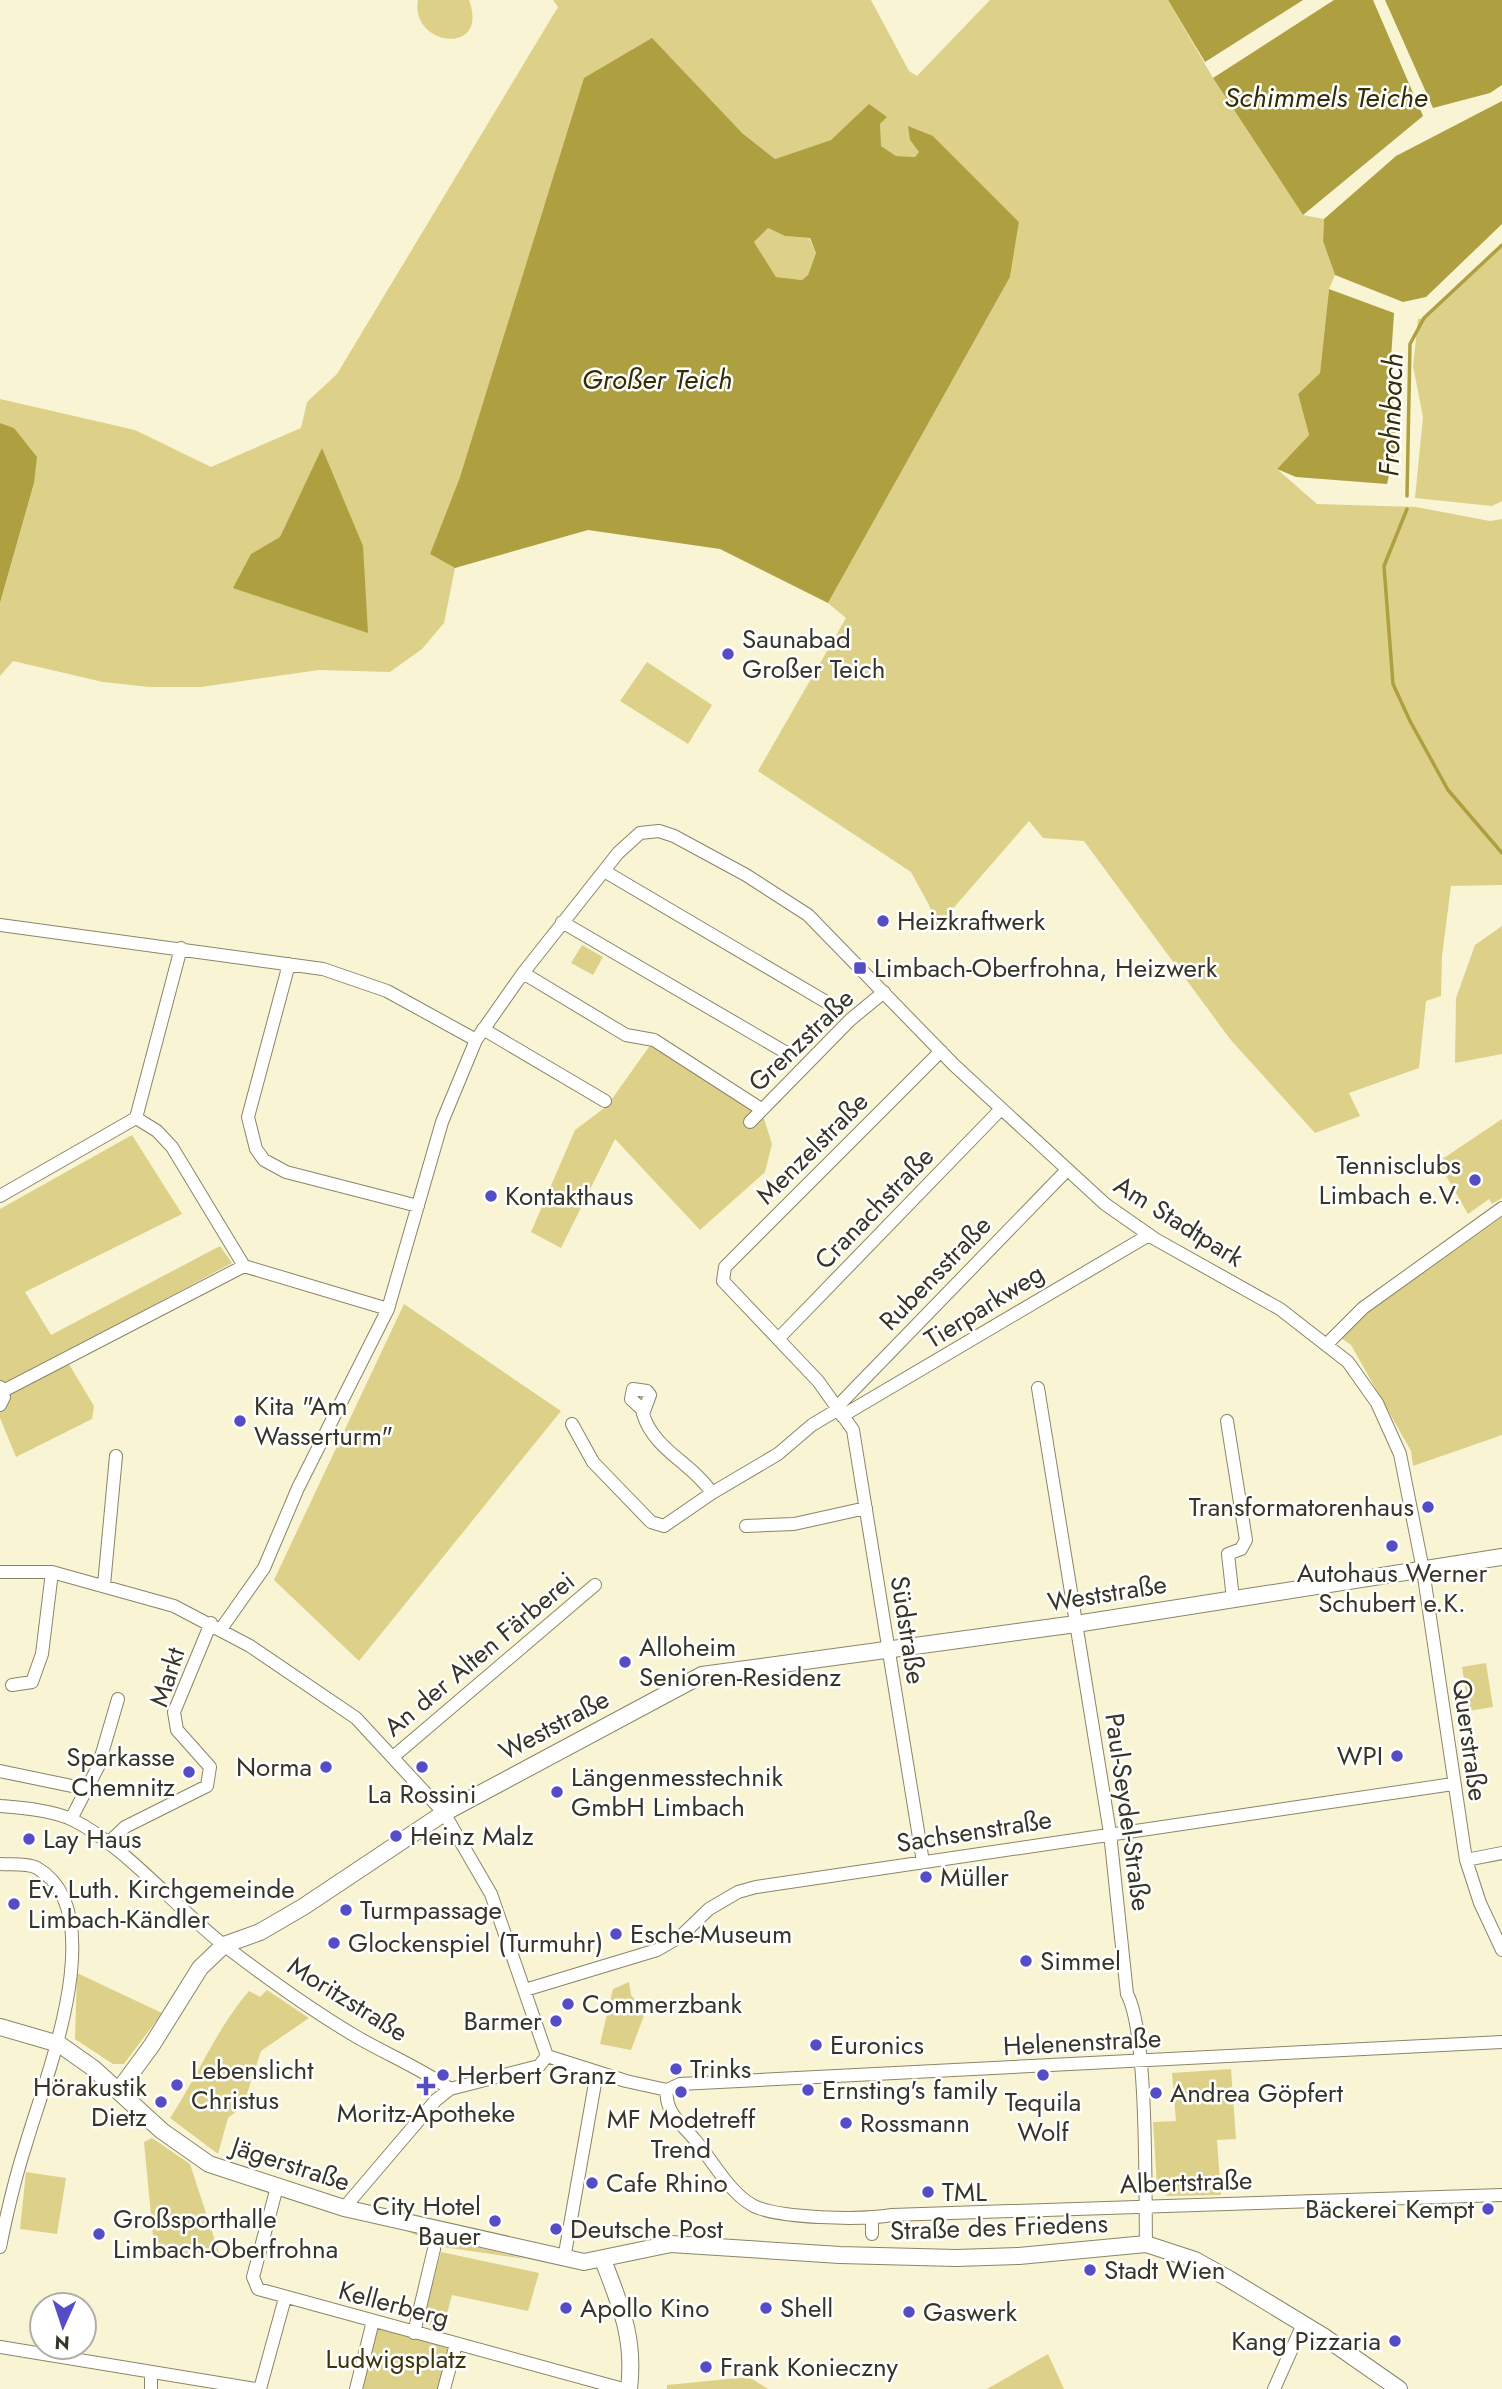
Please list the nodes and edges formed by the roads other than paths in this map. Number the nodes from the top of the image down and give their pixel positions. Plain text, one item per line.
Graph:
1 (604, 871) junction
2 (562, 922) junction
3 (0, 925) edge
4 (181, 948) junction
5 (289, 964) junction
6 (523, 973) junction
7 (884, 992) junction
8 (828, 1003) dead end
9 (480, 1035) junction
10 (785, 1052) dead end
11 (942, 1052) junction
12 (605, 1101) dead end
13 (761, 1109) junction
14 (1001, 1109) junction
15 (136, 1118) junction
16 (750, 1122) dead end
17 (1067, 1170) junction
18 (0, 1196) edge
19 (418, 1206) junction
20 (1502, 1208) edge
21 (1149, 1235) junction
22 (244, 1266) junction
23 (723, 1281) joint
24 (388, 1309) junction
25 (778, 1339) junction
26 (1326, 1345) junction
27 (1038, 1388) dead end
28 (2, 1389) edge
29 (0, 1405) edge
30 (644, 1411) dead end
31 (838, 1411) junction
32 (1227, 1421) dead end
33 (572, 1424) dead end
34 (116, 1456) dead end
35 (712, 1493) junction
36 (866, 1508) junction
37 (746, 1526) dead end
38 (1502, 1557) edge
39 (1423, 1570) junction
40 (0, 1572) edge
41 (52, 1573) junction
42 (104, 1585) junction
43 (596, 1585) dead end
44 (1233, 1599) junction
45 (1076, 1624) junction
46 (216, 1626) junction
47 (888, 1649) junction
48 (12, 1685) dead end
49 (118, 1699) dead end
50 (393, 1757) junction
51 (0, 1771) edge
52 (1453, 1784) junction
53 (86, 1790) junction
54 (0, 1806) edge
55 (444, 1813) junction
56 (71, 1819) junction
57 (1110, 1833) junction
58 (108, 1843) junction
59 (1502, 1853) edge
60 (1466, 1860) junction
61 (923, 1862) junction
62 (0, 1864) edge
63 (224, 1945) junction
64 (1502, 1950) edge
65 (525, 1990) junction
66 (0, 2027) edge
67 (1502, 2042) edge
68 (59, 2044) junction
69 (547, 2056) junction
70 (1140, 2061) junction
71 (597, 2072) junction
72 (450, 2089) junction
73 (119, 2090) junction
74 (667, 2090) junction
75 (277, 2187) junction
76 (1502, 2195) edge
77 (1146, 2206) junction
78 (344, 2208) junction
79 (872, 2218) junction
80 (873, 2234) dead end
81 (1146, 2244) junction
82 (0, 2247) edge
83 (434, 2249) dead end
84 (564, 2259) junction
85 (603, 2260) junction
86 (285, 2298) junction
87 (373, 2322) junction
88 (1303, 2324) junction
89 (414, 2333) junction
90 (456, 2344) junction
91 (0, 2347) edge
92 (150, 2372) junction
93 (151, 2389) edge
94 (258, 2389) edge
95 (356, 2389) edge
96 (444, 2389) edge
97 (622, 2389) edge
98 (629, 2389) edge
99 (1274, 2389) edge
100 (1399, 2389) edge

1 - 2 street, Am Stadtpark
1 - 7 street, Am Stadtpark
1 - 8 street
2 - 6 street, Am Stadtpark
2 - 10 street
3 - 4 street
4 - 5 street
4 - 15 street
5 - 9 street
5 - 19 street
6 - 9 street, Am Stadtpark
6 - 13 street
7 - 11 street, Am Stadtpark
7 - 13 street, Grenzstraße
9 - 12 street
9 - 19 street, Am Stadtpark
11 - 14 street, Am Stadtpark
11 - 23 street, Menzelstraße
13 - 16 street, Grenzstraße
14 - 17 street, Am Stadtpark
14 - 25 street, Cranachstraße
15 - 18 street
15 - 22 street
17 - 21 street, Am Stadtpark
17 - 31 street, Rubensstraße
19 - 24 street, Am Stadtpark
20 - 26 street
21 - 26 street, Am Stadtpark
21 - 31 street, Tierparkweg
22 - 24 street
22 - 28 street
23 - 25 street, Südstraße
24 - 46 street, Am Stadtpark
25 - 31 street, Südstraße
26 - 39 street, Am Stadtpark
27 - 45 street, Paul-Seydel-Straße
28 - 29 street
30 - 35 street
31 - 35 street
31 - 36 street, Südstraße
32 - 44 street
33 - 35 street
34 - 42 street
36 - 37 street
36 - 47 street, Südstraße
38 - 39 main road, Weststraße
39 - 44 main road, Weststraße
39 - 52 street, Querstraße
40 - 41 street
41 - 42 street
41 - 48 street
42 - 46 street
43 - 50 street, An der Alten Färberei
44 - 45 main road, Weststraße
45 - 47 main road, Weststraße
45 - 57 street, Paul-Seydel-Straße
46 - 50 street
46 - 58 street, Markt
47 - 55 main road, Weststraße
47 - 61 street, Südstraße
49 - 53 street, Markt
50 - 55 street
51 - 53 street
52 - 57 street, Sachsenstraße
52 - 60 street, Querstraße
53 - 56 street, Markt
54 - 56 street, Moritzstraße
55 - 63 main road, Weststraße
55 - 65 street
56 - 58 street, Moritzstraße
57 - 61 street, Sachsenstraße
57 - 70 street, Paul-Seydel-Straße
58 - 63 street, Moritzstraße
59 - 60 street
60 - 64 street, Querstraße
61 - 65 street, Sachsenstraße
62 - 68 street
63 - 72 street, Moritzstraße
63 - 73 main road
65 - 69 street
66 - 68 main road, Jägerstraße
67 - 70 street, Helenenstraße
68 - 73 main road, Jägerstraße
68 - 82 street
69 - 71 street
69 - 72 street
70 - 74 street, Helenenstraße
70 - 77 street, Paul-Seydel-Straße
71 - 74 street
71 - 84 street
72 - 78 street
73 - 75 main road, Jägerstraße
74 - 79 street, Albertstraße
75 - 78 main road, Jägerstraße
75 - 86 street, Kellerberg
76 - 77 street, Albertstraße
77 - 79 street, Albertstraße
77 - 81 street, Paul-Seydel-Straße
78 - 84 main road, Jägerstraße
79 - 80 street
81 - 85 main road, Straße des Friedens
81 - 88 main road, Straße des Friedens
83 - 89 street
84 - 85 main road, Straße des Friedens
85 - 98 main road
86 - 87 street, Kellerberg
86 - 94 street
87 - 89 street, Kellerberg
87 - 95 street
88 - 99 street
88 - 100 main road, Straße des Friedens
89 - 90 street, Kellerberg
90 - 96 street
90 - 97 street, Kellerberg
91 - 92 street
92 - 93 street
92 - 94 street

